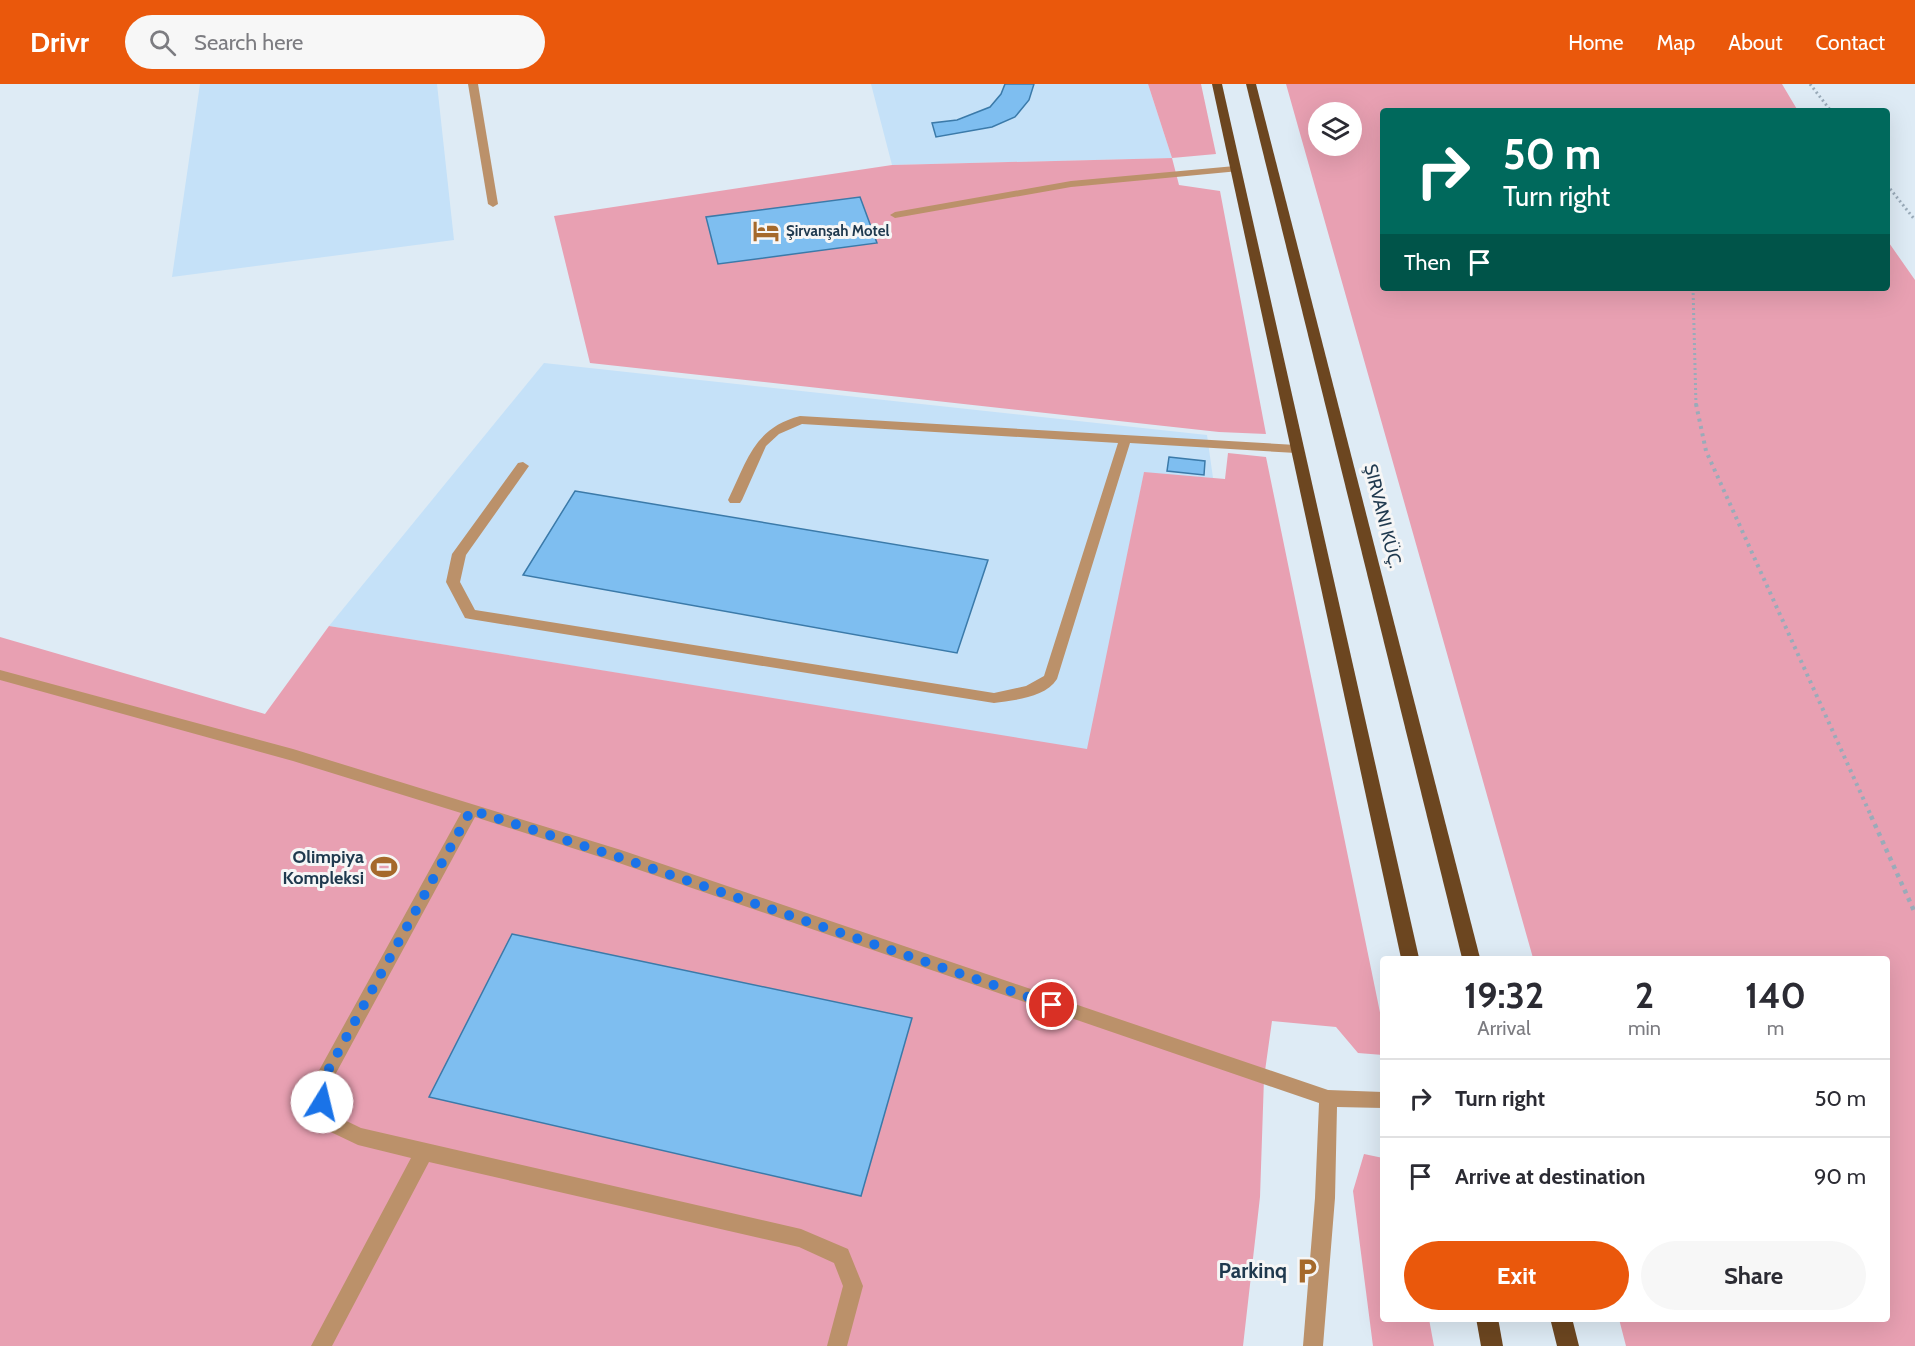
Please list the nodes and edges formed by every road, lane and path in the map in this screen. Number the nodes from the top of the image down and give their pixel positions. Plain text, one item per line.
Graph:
1 (473, 84) edge
2 (1217, 84) edge
3 (1251, 84) edge
4 (1810, 84) edge
5 (1829, 108) edge
6 (1235, 169) junction
7 (1890, 189) edge
8 (493, 204) dead end
9 (895, 215) dead end
10 (1915, 220) edge
11 (1693, 291) edge
12 (1125, 439) junction
13 (1296, 449) junction
14 (523, 465) dead end
15 (735, 500) dead end
16 (0, 675) edge
17 (471, 810) junction
18 (1915, 912) edge
19 (1410, 956) edge
20 (1470, 956) edge
21 (1328, 1098) junction
22 (1380, 1100) edge
23 (424, 1152) junction
24 (1488, 1322) edge
25 (1562, 1322) edge
26 (321, 1346) edge
27 (837, 1346) edge
28 (1313, 1346) edge
29 (1492, 1346) edge
30 (1568, 1346) edge

1 - 8 lane
2 - 6 highway
3 - 20 highway, ŞIRVANI KÜÇ.
4 - 5 path
6 - 9 lane
6 - 13 highway
7 - 10 path
11 - 18 path
12 - 13 lane
12 - 14 lane
12 - 15 lane
13 - 19 highway
16 - 17 lane
17 - 21 lane
17 - 23 lane
21 - 22 lane
21 - 28 lane
23 - 26 lane
23 - 27 lane
24 - 29 highway
25 - 30 highway

